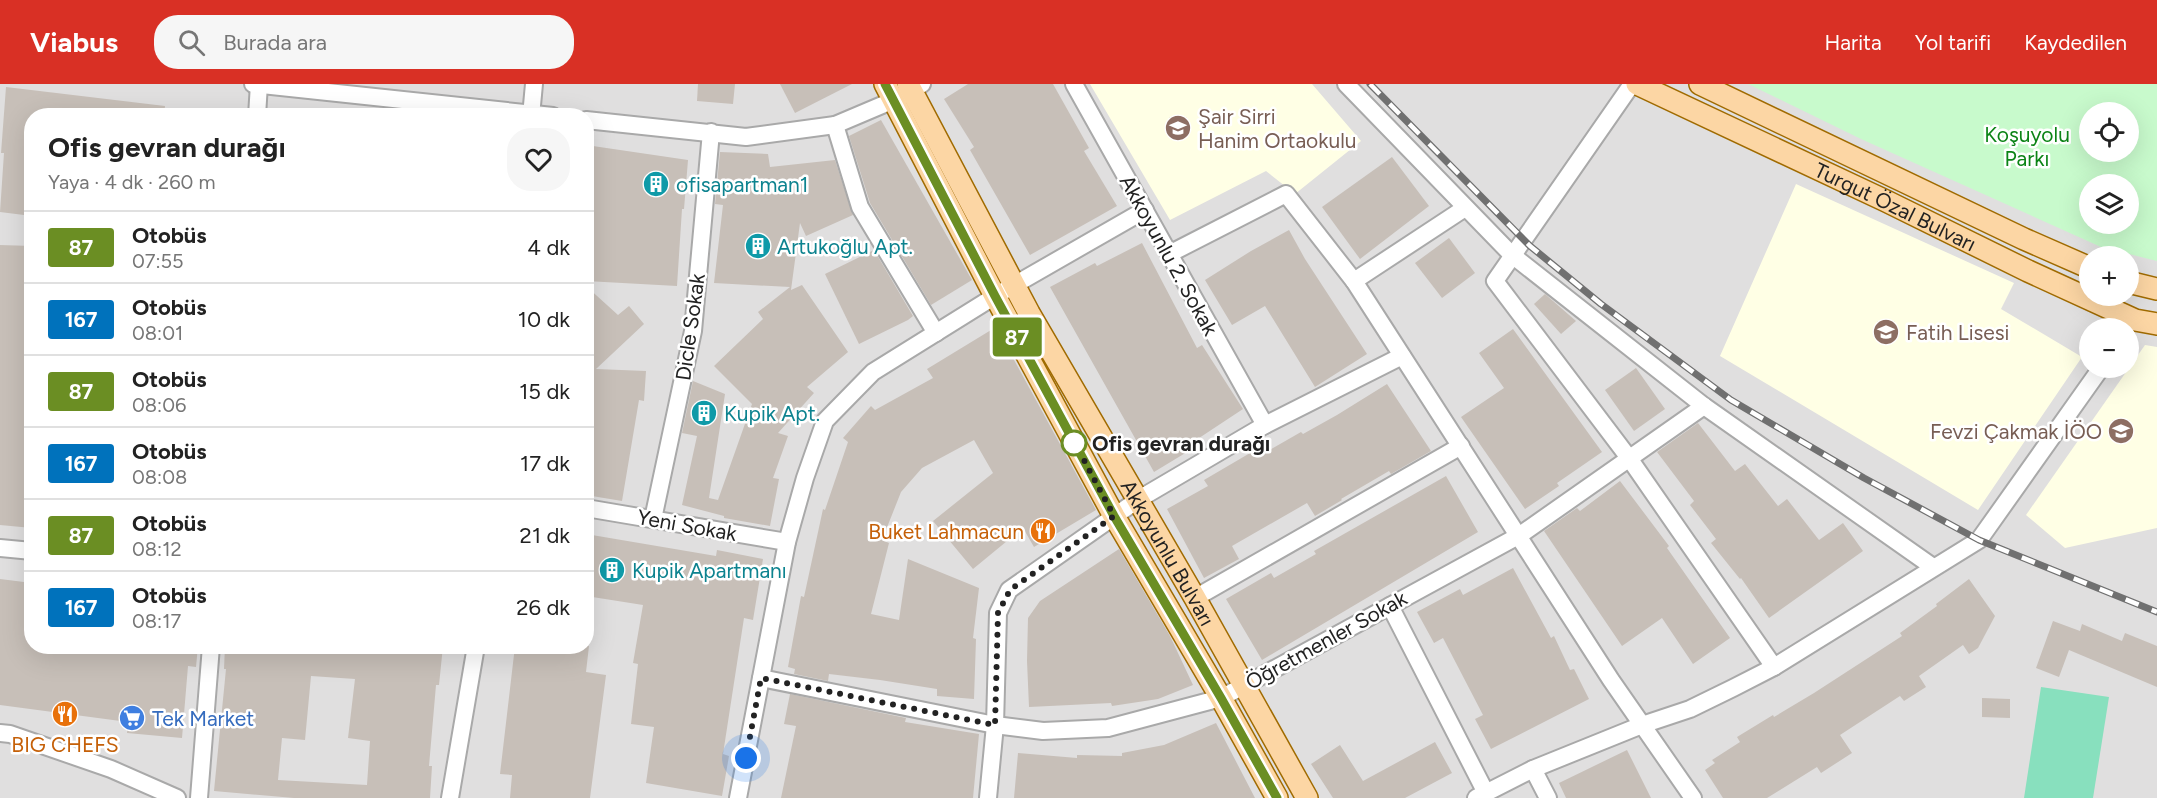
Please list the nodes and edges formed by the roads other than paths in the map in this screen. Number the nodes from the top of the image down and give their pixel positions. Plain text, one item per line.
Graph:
1 (253, 84) edge
2 (259, 84) edge
3 (534, 84) edge
4 (1074, 84) edge
5 (1346, 84) edge
6 (1632, 84) edge
7 (1637, 84) edge
8 (1700, 84) edge
9 (904, 88) edge
10 (257, 108) edge
11 (477, 108) edge
12 (532, 108) edge
13 (594, 121) edge
14 (835, 125) junction
15 (711, 132) junction
16 (1465, 208) junction
17 (1145, 210) junction
18 (1169, 254) junction
19 (1512, 255) junction
20 (2079, 263) edge
21 (1354, 281) junction
22 (1015, 285) junction
23 (2139, 285) edge
24 (2157, 289) edge
25 (995, 296) junction
26 (2120, 318) edge
27 (2139, 324) edge
28 (2157, 324) edge
29 (936, 333) junction
30 (1402, 356) junction
31 (2094, 378) edge
32 (1704, 406) junction
33 (1265, 425) junction
34 (1461, 446) junction
35 (1629, 458) junction
36 (1138, 500) junction
37 (594, 509) edge
38 (1114, 516) junction
39 (653, 519) junction
40 (1520, 535) junction
41 (787, 542) junction
42 (0, 548) edge
43 (24, 550) edge
44 (1934, 567) junction
45 (1196, 598) junction
46 (1390, 606) junction
47 (210, 654) edge
48 (475, 654) edge
49 (1773, 667) junction
50 (761, 678) junction
51 (1244, 686) junction
52 (1221, 698) junction
53 (995, 725) junction
54 (1642, 725) junction
55 (0, 733) edge
56 (1533, 769) junction
57 (1481, 796) edge
58 (177, 798) edge
59 (199, 798) edge
60 (450, 798) edge
61 (738, 798) edge
62 (988, 798) edge
63 (1277, 798) edge
64 (1307, 798) edge
65 (1548, 798) edge
66 (1693, 798) edge

1 - 2 street
2 - 10 street
2 - 11 street
3 - 12 street
4 - 17 street, Akkoyunlu 2. Sokak
5 - 16 street
6 - 19 street
7 - 26 main road, Turgut Özal Bulvarı
8 - 20 main road, Turgut Özal Bulvarı
9 - 14 street
9 - 22 main road, Akkoyunlu Bulvarı
9 - 25 main road, Akkoyunlu Bulvarı
13 - 15 street
14 - 15 street
14 - 29 street
15 - 39 street, Dicle Sokak
16 - 19 street
16 - 21 street
17 - 18 street, Akkoyunlu 2. Sokak
17 - 22 street
18 - 21 street
18 - 33 street, Akkoyunlu 2. Sokak
19 - 32 street
19 - 35 street
21 - 30 street
22 - 25 street
22 - 36 main road, Akkoyunlu Bulvarı
23 - 24 main road
25 - 29 street
25 - 38 main road, Akkoyunlu Bulvarı
27 - 28 main road, Turgut Özal Bulvarı
29 - 41 street
30 - 33 street
30 - 34 street
31 - 44 street
32 - 35 street, Öğretmenler Sokak
32 - 44 street
33 - 36 street
34 - 40 street
34 - 45 street
35 - 40 street, Öğretmenler Sokak
35 - 49 street
36 - 38 street
36 - 45 main road, Akkoyunlu Bulvarı
37 - 39 street, Yeni Sokak
38 - 52 main road, Akkoyunlu Bulvarı
38 - 53 street
39 - 41 street, Yeni Sokak
40 - 46 street, Öğretmenler Sokak
40 - 54 street
41 - 50 street
42 - 43 street
44 - 49 street
45 - 51 main road, Akkoyunlu Bulvarı
46 - 51 street, Öğretmenler Sokak
46 - 57 street
47 - 59 street
48 - 60 street
49 - 54 street
50 - 53 street, Öğretmenler Sokak
50 - 61 street
51 - 52 street, Öğretmenler Sokak
51 - 64 main road, Akkoyunlu Bulvarı
52 - 53 street, Öğretmenler Sokak
52 - 63 main road, Akkoyunlu Bulvarı
53 - 62 street
54 - 56 street
54 - 66 street
55 - 58 street
56 - 57 street
56 - 65 street

